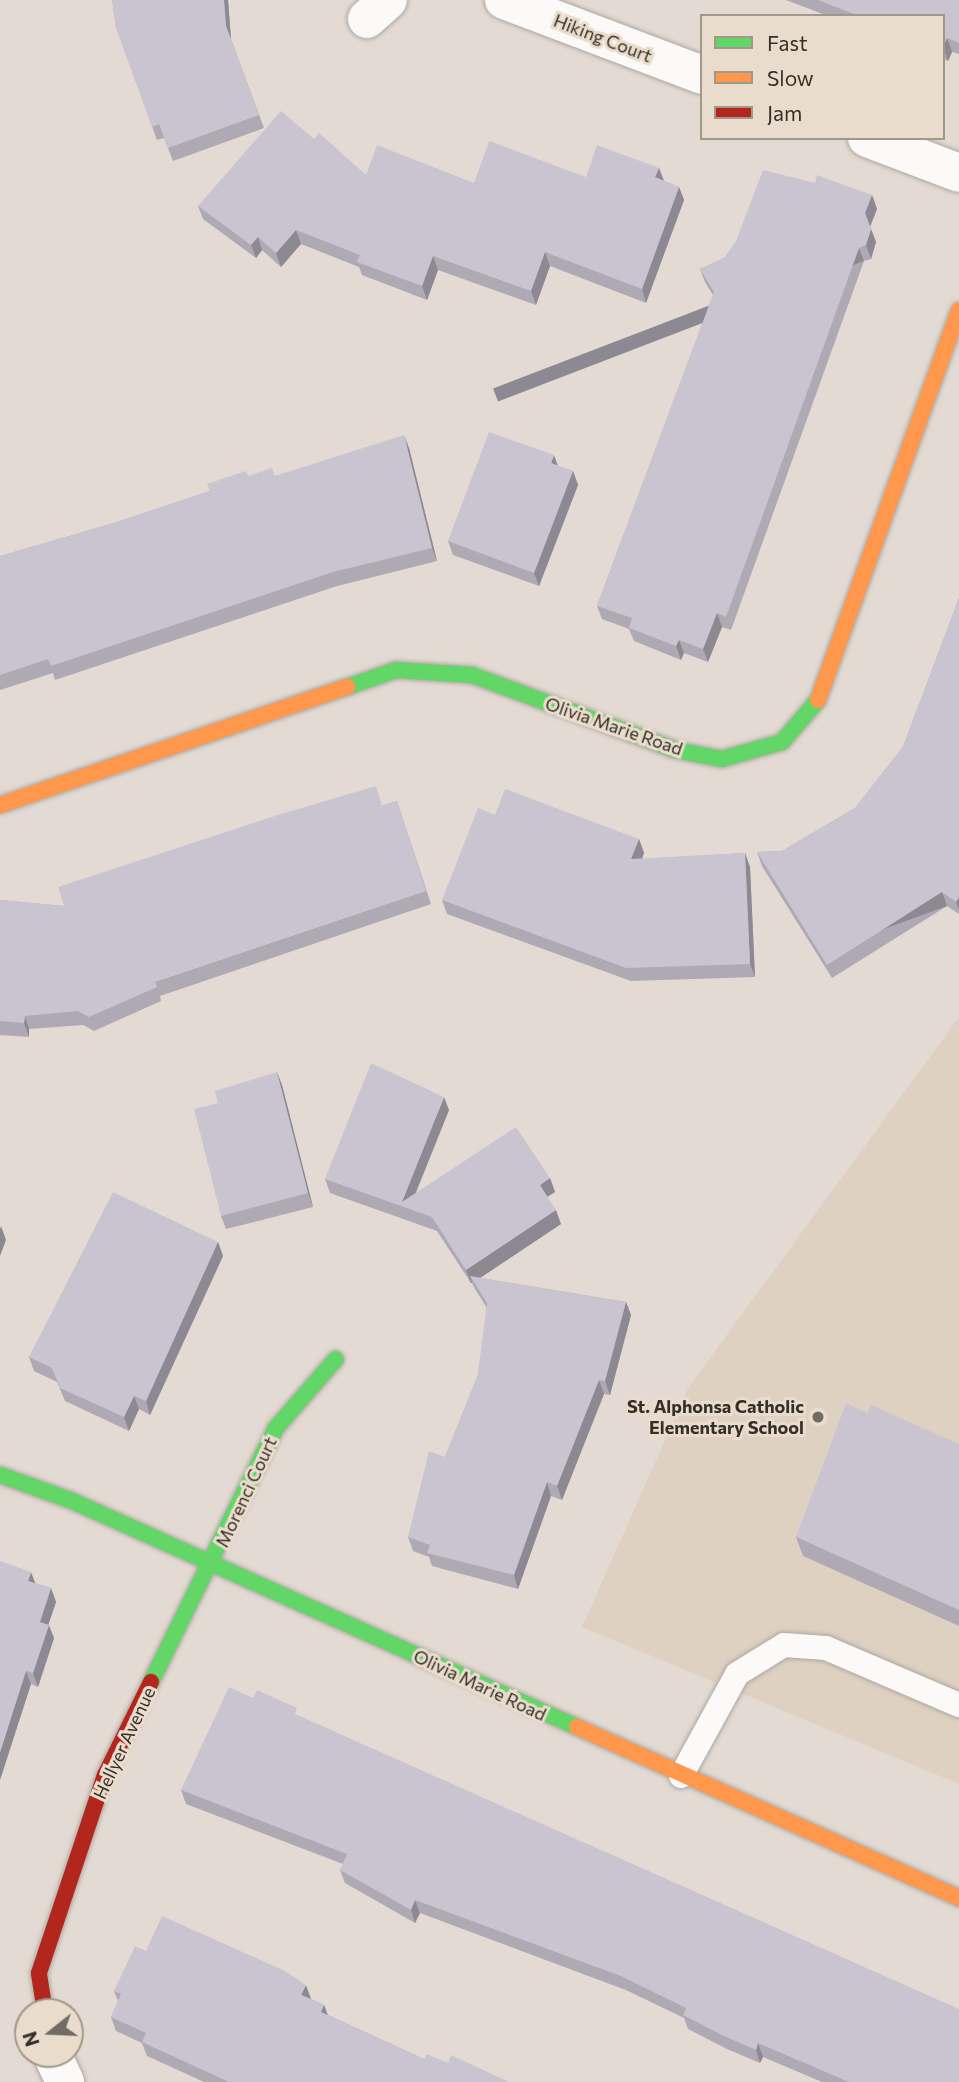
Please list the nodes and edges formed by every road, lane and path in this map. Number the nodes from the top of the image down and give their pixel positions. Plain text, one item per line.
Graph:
1 (504, 0) edge
2 (700, 74) edge
3 (872, 140) edge
4 (959, 173) edge
5 (959, 311) edge
6 (0, 805) edge
7 (336, 1359) dead end
8 (0, 1475) edge
9 (214, 1563) junction
10 (959, 1705) edge
11 (681, 1776) junction
12 (959, 1898) edge
13 (43, 1998) edge

1 - 2 street, Hiking Court
3 - 4 street
5 - 6 street, Olivia Marie Road
7 - 9 street, Morenci Court
8 - 9 street, Olivia Marie Road
9 - 11 street, Olivia Marie Road
9 - 13 street, Hellyer Avenue
10 - 11 lane
11 - 12 street, Olivia Marie Road

